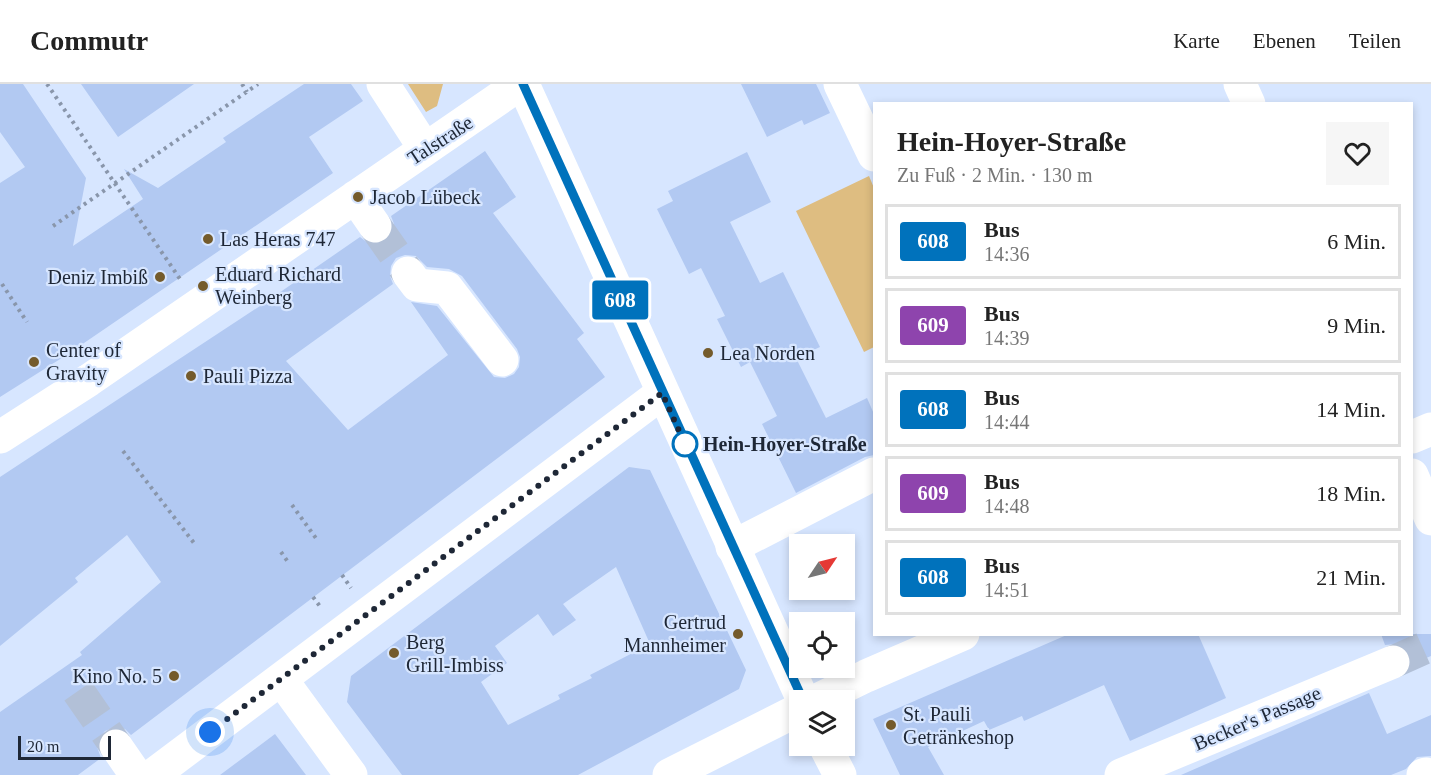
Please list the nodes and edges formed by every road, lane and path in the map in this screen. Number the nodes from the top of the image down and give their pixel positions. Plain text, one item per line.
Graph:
1 (47, 84) edge
2 (242, 84) edge
3 (258, 84) edge
4 (383, 84) edge
5 (522, 84) edge
6 (840, 84) edge
7 (1240, 84) edge
8 (247, 92) junction
9 (1248, 102) edge
10 (425, 149) junction
11 (873, 153) edge
12 (115, 183) junction
13 (355, 197) junction
14 (53, 226) dead end
15 (375, 226) tunnel mouth
16 (408, 273) tunnel mouth
17 (2, 284) dead end
18 (198, 305) junction
19 (27, 322) dead end
20 (502, 360) dead end
21 (662, 393) junction
22 (1431, 429) edge
23 (0, 437) edge
24 (1413, 437) edge
25 (123, 450) dead end
26 (873, 475) edge
27 (1413, 477) edge
28 (292, 505) dead end
29 (1431, 519) edge
30 (318, 541) dead end
31 (194, 543) dead end
32 (732, 547) junction
33 (281, 552) dead end
34 (288, 562) dead end
35 (958, 636) edge
36 (1393, 662) tunnel mouth
37 (281, 679) junction
38 (798, 690) edge
39 (837, 690) edge
40 (789, 715) edge
41 (117, 747) tunnel mouth
42 (830, 756) edge
43 (136, 775) edge
44 (153, 775) edge
45 (351, 775) edge
46 (669, 775) edge
47 (840, 775) edge
48 (1121, 775) edge

1 - 12 path
2 - 8 path
3 - 8 path
4 - 10 street
5 - 10 street, Talstraße
5 - 21 street
6 - 11 street
7 - 9 street
8 - 12 path
10 - 13 street, Talstraße
12 - 14 path
12 - 18 path
13 - 15 street
13 - 18 street, Talstraße
16 - 20 street
17 - 19 path
18 - 23 street, Talstraße
21 - 32 street
21 - 37 street
22 - 24 street
25 - 31 path
26 - 32 street
27 - 29 street
28 - 30 path
32 - 38 street
33 - 34 path
35 - 39 street
36 - 48 street, Becker's Passage
37 - 44 street
37 - 45 street
40 - 46 street
41 - 43 street
42 - 47 street

